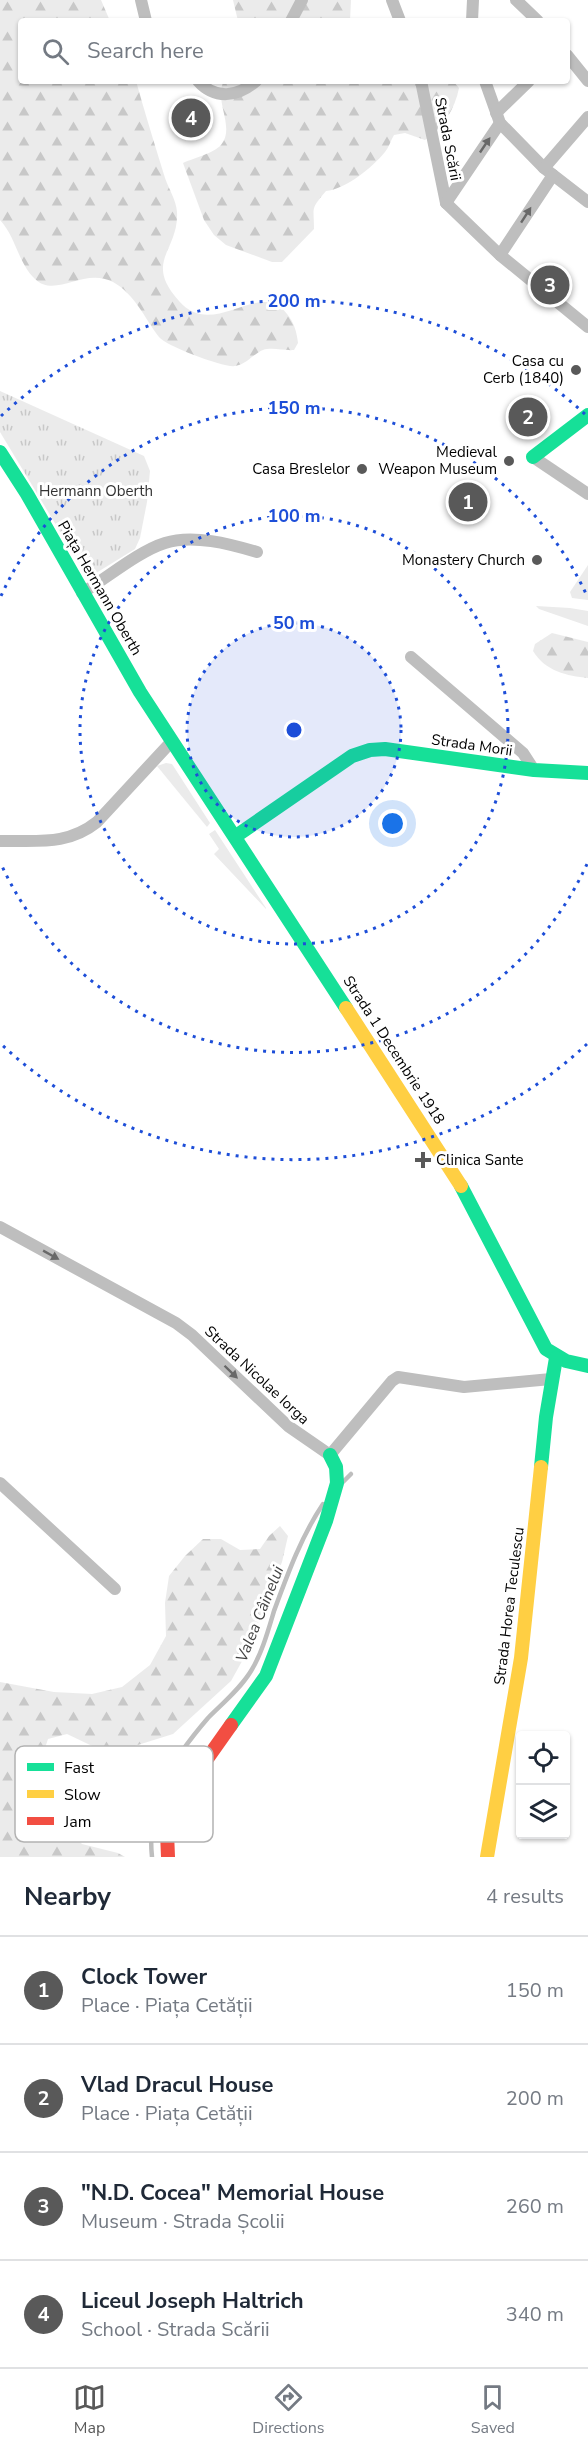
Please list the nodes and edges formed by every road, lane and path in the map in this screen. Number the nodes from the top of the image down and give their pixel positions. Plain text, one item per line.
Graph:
1 (141, 0) edge
2 (302, 0) edge
3 (392, 0) edge
4 (474, 0) edge
5 (516, 0) edge
6 (145, 18) edge
7 (293, 18) edge
8 (399, 18) edge
9 (472, 18) edge
10 (535, 18) edge
11 (570, 59) edge
12 (588, 81) edge
13 (202, 84) edge
14 (251, 84) edge
15 (421, 84) edge
16 (485, 84) edge
17 (526, 84) edge
18 (588, 117) edge
19 (498, 118) junction
20 (548, 172) junction
21 (588, 202) edge
22 (446, 203) junction
23 (500, 255) junction
24 (588, 327) edge
25 (588, 415) edge
26 (0, 452) edge
27 (533, 457) joint
28 (588, 495) edge
29 (257, 552) dead end
30 (82, 593) junction
31 (411, 657) dead end
32 (172, 741) junction
33 (534, 770) junction
34 (588, 773) edge
35 (236, 836) junction
36 (0, 841) edge
37 (0, 1227) edge
38 (556, 1358) junction
39 (588, 1366) edge
40 (551, 1379) junction
41 (330, 1455) junction
42 (0, 1483) edge
43 (115, 1589) dead end
44 (213, 1751) edge
45 (166, 1842) edge
46 (168, 1857) edge
47 (488, 1857) edge

1 - 6 street
2 - 7 street
3 - 8 street
4 - 9 street
5 - 10 street
11 - 12 street
13 - 14 street
15 - 22 street, Strada Scării
16 - 19 street
17 - 19 street
18 - 20 street
19 - 20 street
22 -> 19 street
20 - 21 street
23 -> 20 street
22 - 23 street
23 - 24 street
25 - 27 street
26 - 30 street, Piața Hermann Oberth
27 - 28 street
29 - 30 street, Piața Hermann Oberth
30 - 32 street, Piața Hermann Oberth
31 - 33 street
32 - 35 street, Strada 1 Decembrie 1918
32 - 36 street
33 - 34 street, Strada Morii
33 - 35 street, Strada Morii
35 - 38 street, Strada 1 Decembrie 1918
37 -> 41 street, Strada Nicolae Iorga
38 - 39 street
38 - 40 street, Strada Horea Teculescu
40 - 41 street
40 - 47 street, Strada Horea Teculescu
41 - 44 street
42 - 43 street
45 - 46 street

